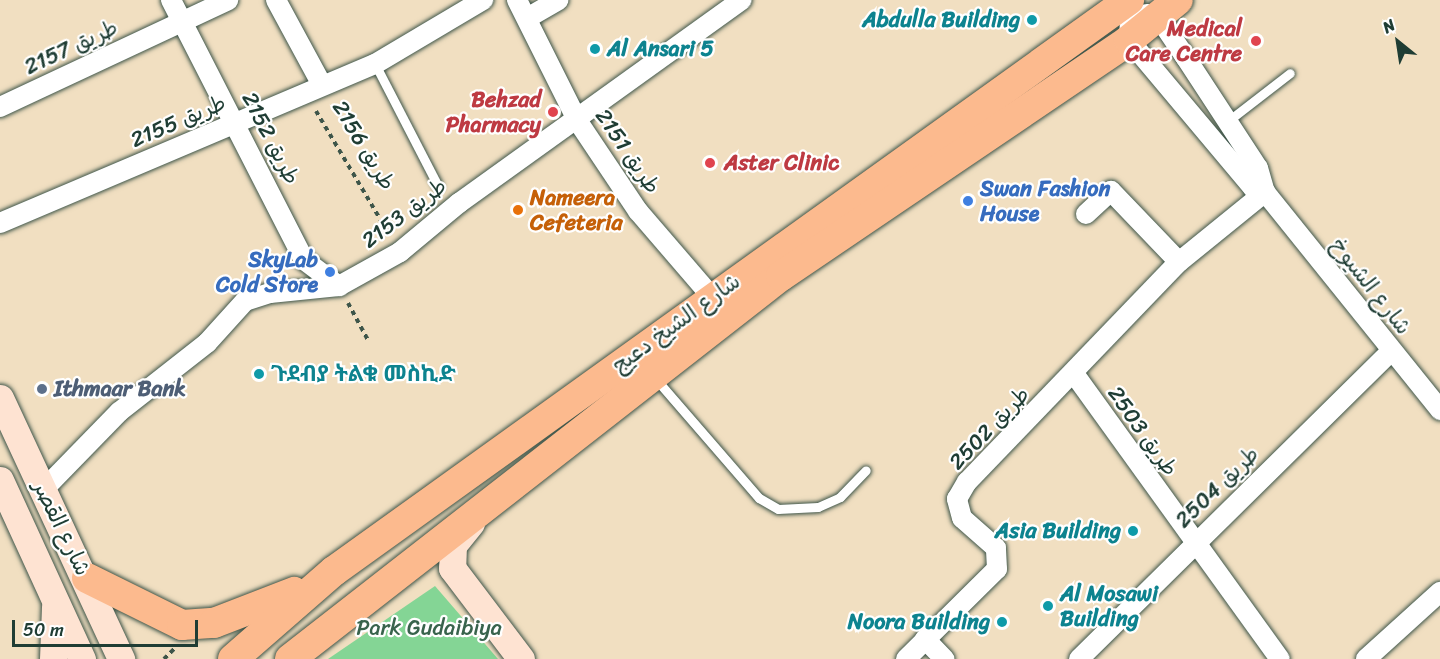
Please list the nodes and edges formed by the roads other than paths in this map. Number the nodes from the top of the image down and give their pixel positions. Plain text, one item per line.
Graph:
1 (171, 0) edge
2 (228, 0) edge
3 (276, 0) edge
4 (483, 0) edge
5 (517, 0) edge
6 (559, 0) edge
7 (742, 0) edge
8 (1125, 5) edge
9 (1168, 8) edge
10 (529, 17) junction
11 (183, 21) junction
12 (1129, 40) junction
13 (375, 64) junction
14 (1290, 73) dead end
15 (314, 89) junction
16 (0, 108) edge
17 (576, 120) junction
18 (1228, 121) junction
19 (238, 122) junction
20 (438, 186) dead end
21 (1265, 192) junction
22 (1086, 214) dead end
23 (0, 223) edge
24 (1179, 262) junction
25 (339, 286) junction
26 (711, 296) junction
27 (1391, 351) junction
28 (1075, 375) junction
29 (654, 376) junction
30 (0, 398) edge
31 (1438, 404) edge
32 (866, 470) dead end
33 (0, 480) edge
34 (43, 490) junction
35 (476, 518) junction
36 (1193, 544) junction
37 (334, 571) junction
38 (87, 578) junction
39 (1440, 592) edge
40 (55, 598) junction
41 (925, 639) junction
42 (53, 659) edge
43 (82, 659) edge
44 (121, 659) edge
45 (233, 659) edge
46 (290, 659) edge
47 (521, 659) edge
48 (906, 659) edge
49 (944, 659) edge
50 (1079, 659) edge
51 (1280, 659) edge
52 (1366, 659) edge

1 - 11 street, طريق 2152
2 - 11 street, طريق 2157
3 - 15 street, طريق 2156
4 - 13 street, طريق 2155
5 - 10 street, طريق 2151
6 - 10 street
7 - 17 street, طريق 2153
8 - 9 street
8 - 12 street
8 - 26 main road, شارع الشيخ دعيج
9 - 12 main road, شارع الشيخ دعيج
9 - 18 street, شارع الشيوخ
10 - 17 street, طريق 2151
11 - 16 street, طريق 2157
11 - 19 street, طريق 2152
12 - 21 street, شارع الشيوخ
12 - 29 main road, شارع الشيخ دعيج
13 - 15 street, طريق 2155
13 - 20 lane
14 - 18 lane
15 - 19 street, طريق 2155
17 - 25 street, طريق 2153
17 - 26 street, طريق 2151
18 - 21 street, شارع الشيوخ
19 - 23 street, طريق 2155
19 - 25 street, طريق 2152
21 - 24 street, طريق 2502
21 - 27 street, شارع الشيوخ
22 - 24 street
24 - 28 street, طريق 2502
25 - 34 street, طريق 2153
26 - 37 main road, شارع الشيخ دعيج
27 - 31 street, شارع الشيوخ
27 - 36 street, طريق 2504
28 - 36 street, طريق 2503
28 - 41 street, طريق 2502
29 - 32 lane
29 - 35 main road, شارع الشيخ دعيج
30 - 34 main road, شارع القصر
33 - 40 main road, شارع القصر
34 - 38 main road, شارع القصر
35 - 46 main road, شارع الشيخ دعيج
35 - 47 main road
36 - 50 street, طريق 2504
36 - 51 street, طريق 2503
37 - 38 main road
37 - 45 main road, شارع الشيخ دعيج
38 - 44 main road, شارع القصر
39 - 52 street
40 - 42 main road
40 - 43 main road, شارع القصر
41 - 48 street, طريق 2502
41 - 49 street

